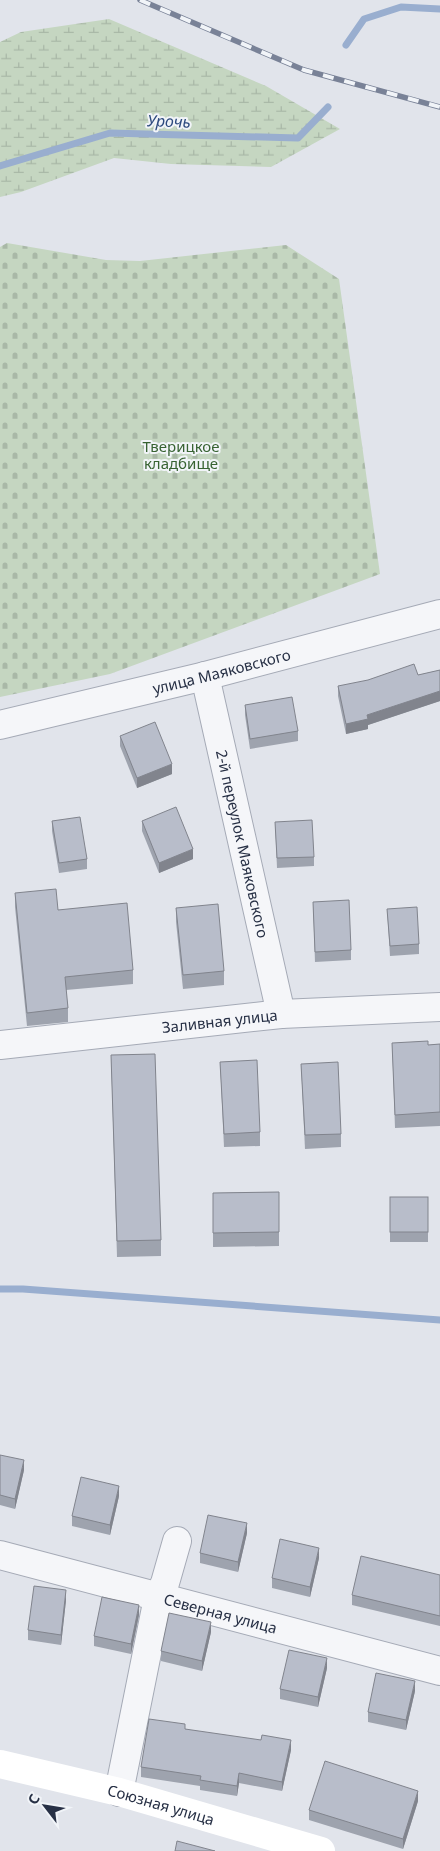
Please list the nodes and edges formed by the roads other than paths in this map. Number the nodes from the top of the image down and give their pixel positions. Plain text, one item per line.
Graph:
1 (440, 614) edge
2 (204, 676) junction
3 (0, 725) edge
4 (440, 1007) edge
5 (281, 1014) junction
6 (0, 1045) edge
7 (177, 1541) dead end
8 (0, 1555) edge
9 (158, 1598) junction
10 (440, 1671) edge
11 (0, 1764) edge
12 (119, 1792) junction
13 (321, 1851) edge

1 - 2 street, улица Маяковского
2 - 3 street, улица Маяковского
2 - 5 street, 2-й переулок Маяковского
4 - 5 street, Заливная улица
5 - 6 street, Заливная улица
7 - 9 street
8 - 9 street, Северная улица
9 - 10 street, Северная улица
9 - 12 street
11 - 12 street, Союзная улица
12 - 13 street, Союзная улица

